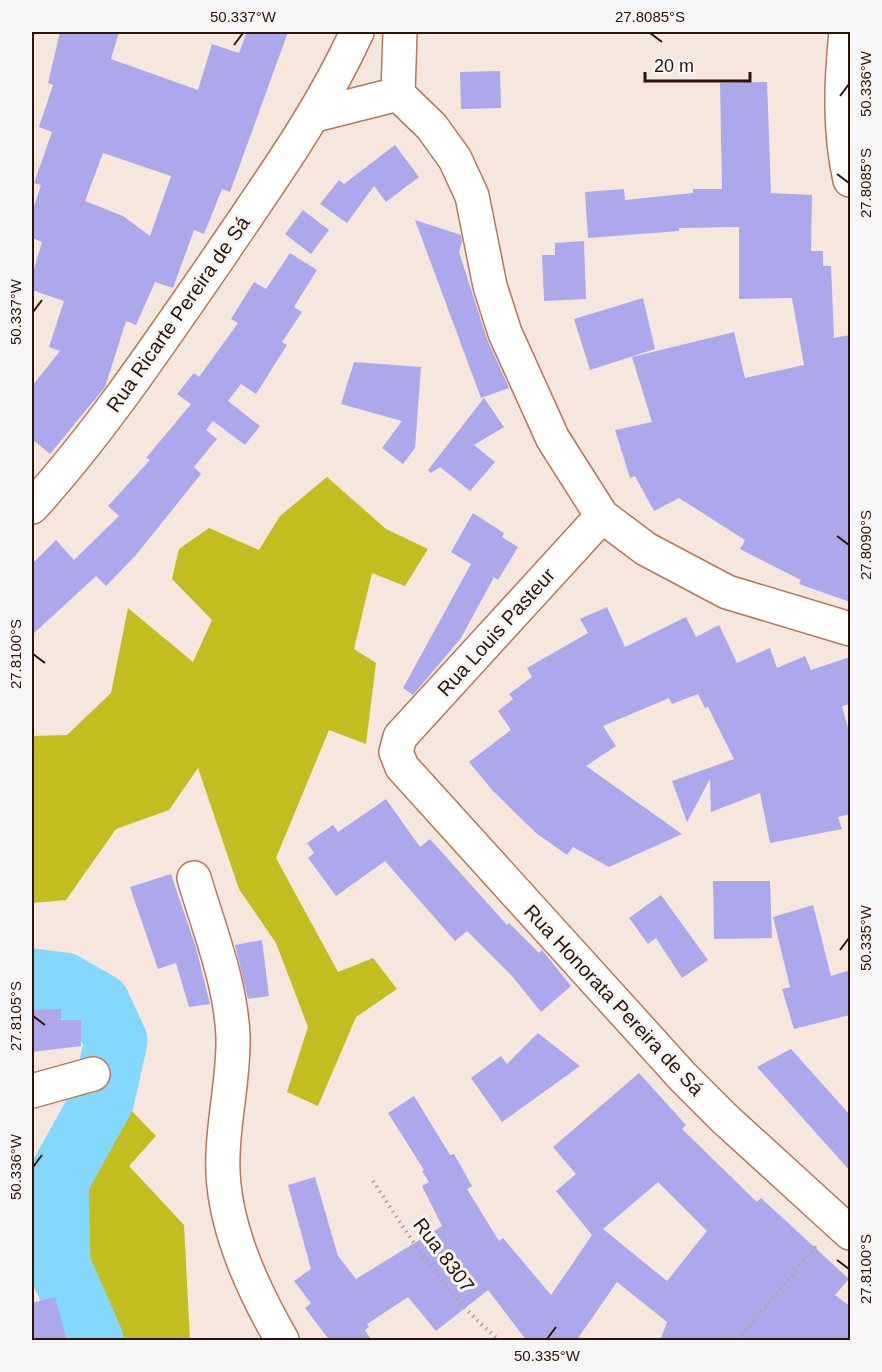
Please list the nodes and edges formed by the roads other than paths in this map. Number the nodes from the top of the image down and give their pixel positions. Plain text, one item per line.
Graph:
1 (357, 32) edge
2 (400, 32) edge
3 (846, 32) edge
4 (398, 94) junction
5 (315, 115) junction
6 (850, 180) edge
7 (32, 507) edge
8 (602, 516) junction
9 (850, 629) edge
10 (396, 752) joint
11 (194, 878) dead end
12 (93, 1074) dead end
13 (32, 1090) edge
14 (844, 1227) edge
15 (282, 1341) edge

1 - 5 street, Rua Ricarte Pereira de Sá
2 - 4 street
3 - 6 street
4 - 5 street
4 - 8 street
5 - 7 street, Rua Ricarte Pereira de Sá
8 - 9 street
8 - 10 street, Rua Louis Pasteur
10 - 14 street, Rua Honorata Pereira de Sá
11 - 15 street
12 - 13 street

